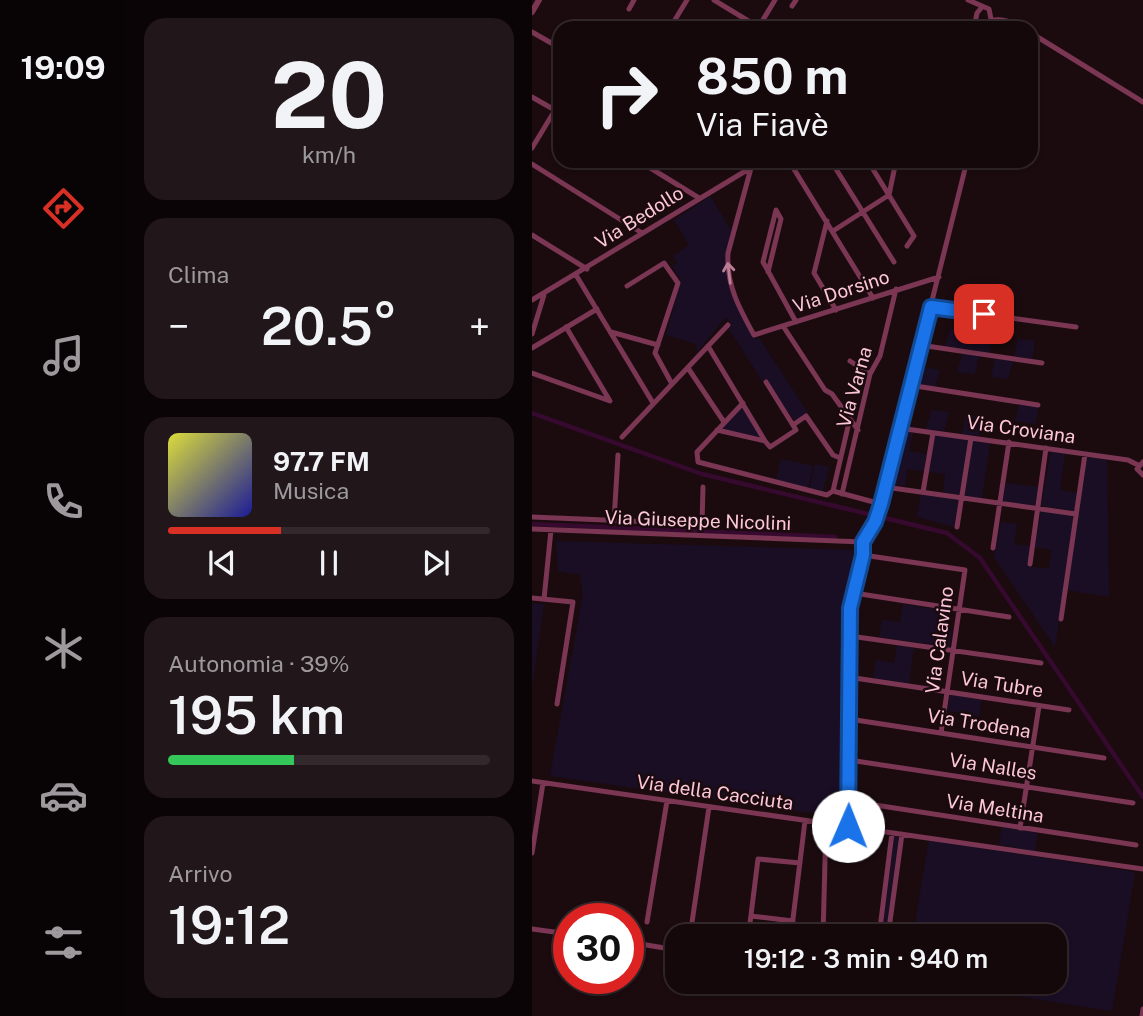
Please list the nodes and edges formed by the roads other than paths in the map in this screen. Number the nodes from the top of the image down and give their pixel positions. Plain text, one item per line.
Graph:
1 (540, 0) edge
2 (634, 0) edge
3 (687, 0) edge
4 (714, 0) edge
5 (775, 0) edge
6 (796, 0) edge
7 (970, 1) edge
8 (792, 6) dead end
9 (982, 8) junction
10 (629, 9) dead end
11 (532, 12) edge
12 (977, 15) junction
13 (988, 18) junction
14 (1002, 20) joint
15 (674, 21) edge
16 (748, 21) edge
17 (763, 21) edge
18 (976, 21) edge
19 (984, 21) edge
20 (1010, 21) edge
21 (532, 32) edge
22 (1038, 37) edge
23 (553, 44) edge
24 (532, 97) edge
25 (1143, 102) edge
26 (553, 109) edge
27 (553, 119) edge
28 (532, 148) edge
29 (532, 164) edge
30 (650, 168) edge
31 (751, 168) joint
32 (793, 168) edge
33 (835, 168) edge
34 (873, 168) edge
35 (895, 168) edge
36 (965, 168) edge
37 (889, 195) junction
38 (699, 198) junction
39 (863, 212) junction
40 (827, 221) junction
41 (832, 231) junction
42 (642, 233) junction
43 (532, 235) edge
44 (907, 246) dead end
45 (894, 262) dead end
46 (587, 269) junction
47 (768, 272) junction
48 (576, 275) junction
49 (939, 277) junction
50 (627, 286) dead end
51 (896, 289) junction
52 (544, 295) junction
53 (873, 298) junction
54 (532, 300) edge
55 (931, 307) junction
56 (597, 309) junction
57 (836, 310) junction
58 (796, 322) junction
59 (728, 325) dead end
60 (783, 326) junction
61 (566, 327) junction
62 (1076, 327) dead end
63 (611, 332) junction
64 (532, 334) edge
65 (658, 345) junction
66 (920, 345) junction
67 (708, 346) junction
68 (532, 348) edge
69 (850, 361) dead end
70 (1042, 363) dead end
71 (688, 368) junction
72 (532, 373) edge
73 (870, 374) junction
74 (766, 382) dead end
75 (672, 384) junction
76 (909, 385) junction
77 (653, 403) junction
78 (743, 403) junction
79 (1038, 404) dead end
80 (850, 418) junction
81 (724, 422) junction
82 (793, 425) junction
83 (899, 428) junction
84 (717, 430) junction
85 (858, 430) junction
86 (933, 433) junction
87 (622, 437) dead end
88 (971, 438) junction
89 (765, 441) junction
90 (1009, 443) junction
91 (1046, 448) junction
92 (1085, 454) junction
93 (618, 455) dead end
94 (840, 458) junction
95 (1140, 464) edge
96 (1143, 475) edge
97 (703, 487) dead end
98 (885, 487) junction
99 (834, 491) junction
100 (923, 492) junction
101 (842, 494) junction
102 (962, 498) junction
103 (1000, 503) junction
104 (880, 507) junction
105 (1038, 508) junction
106 (1076, 514) junction
107 (532, 517) edge
108 (614, 521) junction
109 (957, 527) dead end
110 (532, 529) edge
111 (551, 530) junction
112 (863, 542) junction
113 (993, 548) dead end
114 (863, 555) junction
115 (1030, 564) dead end
116 (854, 593) junction
117 (532, 598) edge
118 (544, 599) junction
119 (960, 610) junction
120 (1009, 617) dead end
121 (1061, 619) dead end
122 (850, 636) junction
123 (953, 651) junction
124 (1041, 663) dead end
125 (849, 677) junction
126 (947, 692) junction
127 (557, 704) dead end
128 (1039, 706) junction
129 (1069, 710) dead end
130 (849, 719) junction
131 (942, 733) junction
132 (1034, 747) junction
133 (1104, 758) dead end
134 (849, 760) junction
135 (532, 781) edge
136 (543, 783) junction
137 (1027, 787) junction
138 (667, 801) junction
139 (849, 801) junction
140 (1133, 803) dead end
141 (709, 807) junction
142 (535, 820) edge
143 (805, 821) junction
144 (826, 824) junction
145 (848, 826) junction
146 (1020, 828) junction
147 (892, 833) junction
148 (902, 834) junction
149 (1136, 845) dead end
150 (532, 853) edge
151 (800, 863) junction
152 (1143, 869) edge
153 (751, 916) junction
154 (793, 921) junction
155 (647, 922) dead end
156 (692, 924) edge
157 (750, 924) edge
158 (793, 924) edge
159 (823, 924) edge
160 (881, 924) edge
161 (890, 924) edge
162 (532, 929) edge
163 (553, 932) edge
164 (644, 945) edge
165 (665, 948) edge
166 (1143, 1009) edge
167 (1142, 1016) edge

1 - 11 street
2 - 10 street
3 - 15 street
4 - 16 street
5 - 17 street
6 - 8 street
7 - 9 street
7 - 12 street
9 - 12 street
9 - 13 street
12 - 13 street
12 - 18 street
13 - 14 street
13 - 19 street
14 - 20 street
21 - 23 street
22 - 25 street
24 - 26 street
27 - 28 street
29 - 42 street
30 - 38 street
31 - 38 street, Via Bedollo
60 -> 31 street, Via Dorsino
32 - 40 street
33 - 39 street
34 - 37 street
35 - 37 street
36 - 49 street
37 - 39 street
37 - 44 street
38 - 42 street, Via Bedollo
39 - 41 street
39 - 45 street
40 - 41 street
40 - 57 street
41 - 53 street
42 - 46 street, Via Bedollo
43 - 46 street
46 - 48 street, Via Bedollo
47 - 47 street
47 - 58 street
48 - 52 street, Via Bedollo
48 - 56 street
49 - 51 street, Via Dorsino
49 - 55 street
50 - 65 street
51 - 53 street, Via Dorsino
51 - 73 street, Via Varna
52 - 54 street, Via Bedollo
52 - 64 street
53 - 57 street, Via Dorsino
55 - 62 street
55 - 66 street
56 - 61 street
56 - 63 street
57 - 58 street, Via Dorsino
58 - 60 street, Via Dorsino
59 - 67 street
60 - 80 street
61 - 68 street
61 - 72 street
63 - 65 street
63 - 77 street
65 - 75 street
66 - 70 street
66 - 76 street
67 - 71 street
67 - 78 street
69 - 73 street
71 - 75 street
71 - 81 street
73 - 85 street, Via Varna
74 - 82 street
75 - 77 street
76 - 79 street
76 - 83 street
77 - 87 street
78 - 81 street
78 - 89 street
80 - 85 street
80 - 94 street
81 - 84 street
82 - 89 street
82 - 94 street
83 - 86 street, Via Croviana
83 - 98 street
84 - 89 street
84 - 99 street
85 - 101 street, Via Varna
86 - 88 street, Via Croviana
86 - 100 street
88 - 90 street, Via Croviana
88 - 102 street
90 - 91 street, Via Croviana
90 - 103 street
91 - 92 street, Via Croviana
91 - 105 street
92 - 95 street, Via Croviana
92 - 106 street
93 - 108 street
94 - 99 street
95 - 96 street
97 - 108 street
98 - 100 street
98 - 104 street
99 - 101 street
100 - 102 street
101 - 104 street
102 - 103 street
102 - 109 street
103 - 105 street
103 - 113 street
104 - 112 street
105 - 106 street
105 - 115 street
106 - 121 street
107 - 108 street
110 - 111 street, Via Giuseppe Nicolini
111 - 112 street, Via Giuseppe Nicolini
111 - 118 street
112 - 114 street
114 - 116 street
114 - 119 street, Via Calavino
116 - 119 street
116 - 122 street
117 - 118 street
118 - 127 street
119 - 120 street
119 - 123 street, Via Calavino
122 - 123 street
122 - 125 street
123 - 124 street
123 - 126 street, Via Calavino
125 - 126 street, Via Tubre
125 - 130 street
126 - 128 street, Via Tubre
126 - 131 street, Via Calavino
128 - 129 street, Via Tubre
128 - 132 street
130 - 131 street, Via Trodena
130 - 134 street
131 - 132 street, Via Trodena
132 - 133 street, Via Trodena
132 - 137 street
134 - 137 street, Via Nalles
134 - 139 street
135 - 136 street, Via della Cacciuta
136 - 138 street, Via della Cacciuta
136 - 142 street
137 - 140 street, Via Nalles
137 - 146 street
138 - 141 street, Via della Cacciuta
138 - 155 street
139 - 145 street
139 - 146 street, Via Meltina
141 - 143 street, Via della Cacciuta
141 - 156 street
142 - 150 street
143 - 144 street, Via della Cacciuta
143 - 151 street
144 - 145 street, Via della Cacciuta
144 - 159 street
145 - 147 street, Via della Cacciuta
146 - 149 street, Via Meltina
147 - 148 street, Via della Cacciuta
147 - 160 street
148 - 152 street, Via della Cacciuta
148 - 161 street
151 - 153 street
151 - 154 street
153 - 154 street
153 - 157 street
154 - 158 street
162 - 163 street
164 - 165 street
166 - 167 street

